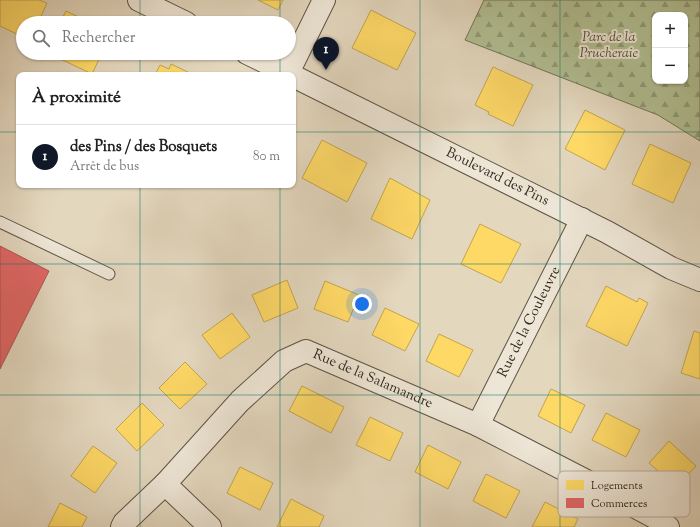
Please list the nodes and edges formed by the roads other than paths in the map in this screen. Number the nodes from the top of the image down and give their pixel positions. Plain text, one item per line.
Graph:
1 (139, 0) edge
2 (324, 0) edge
3 (172, 16) edge
4 (262, 60) edge
5 (287, 72) edge
6 (292, 72) edge
7 (296, 77) edge
8 (582, 220) junction
9 (0, 222) edge
10 (109, 274) dead end
11 (700, 280) edge
12 (478, 425) junction
13 (567, 471) edge
14 (165, 484) junction
15 (653, 517) edge
16 (122, 527) edge
17 (210, 527) edge
18 (668, 527) edge

1 - 3 street
2 - 6 street
4 - 5 street, Boulevard des Pins
7 - 8 street, Boulevard des Pins
8 - 11 street, Boulevard des Pins
8 - 12 street, Rue de la Couleuvre
9 - 10 lane
12 - 13 street, Rue de la Salamandre
12 - 14 street, Rue de la Salamandre
14 - 16 street, Rue de la Salamandre
14 - 17 street
15 - 18 street, Rue de la Salamandre

